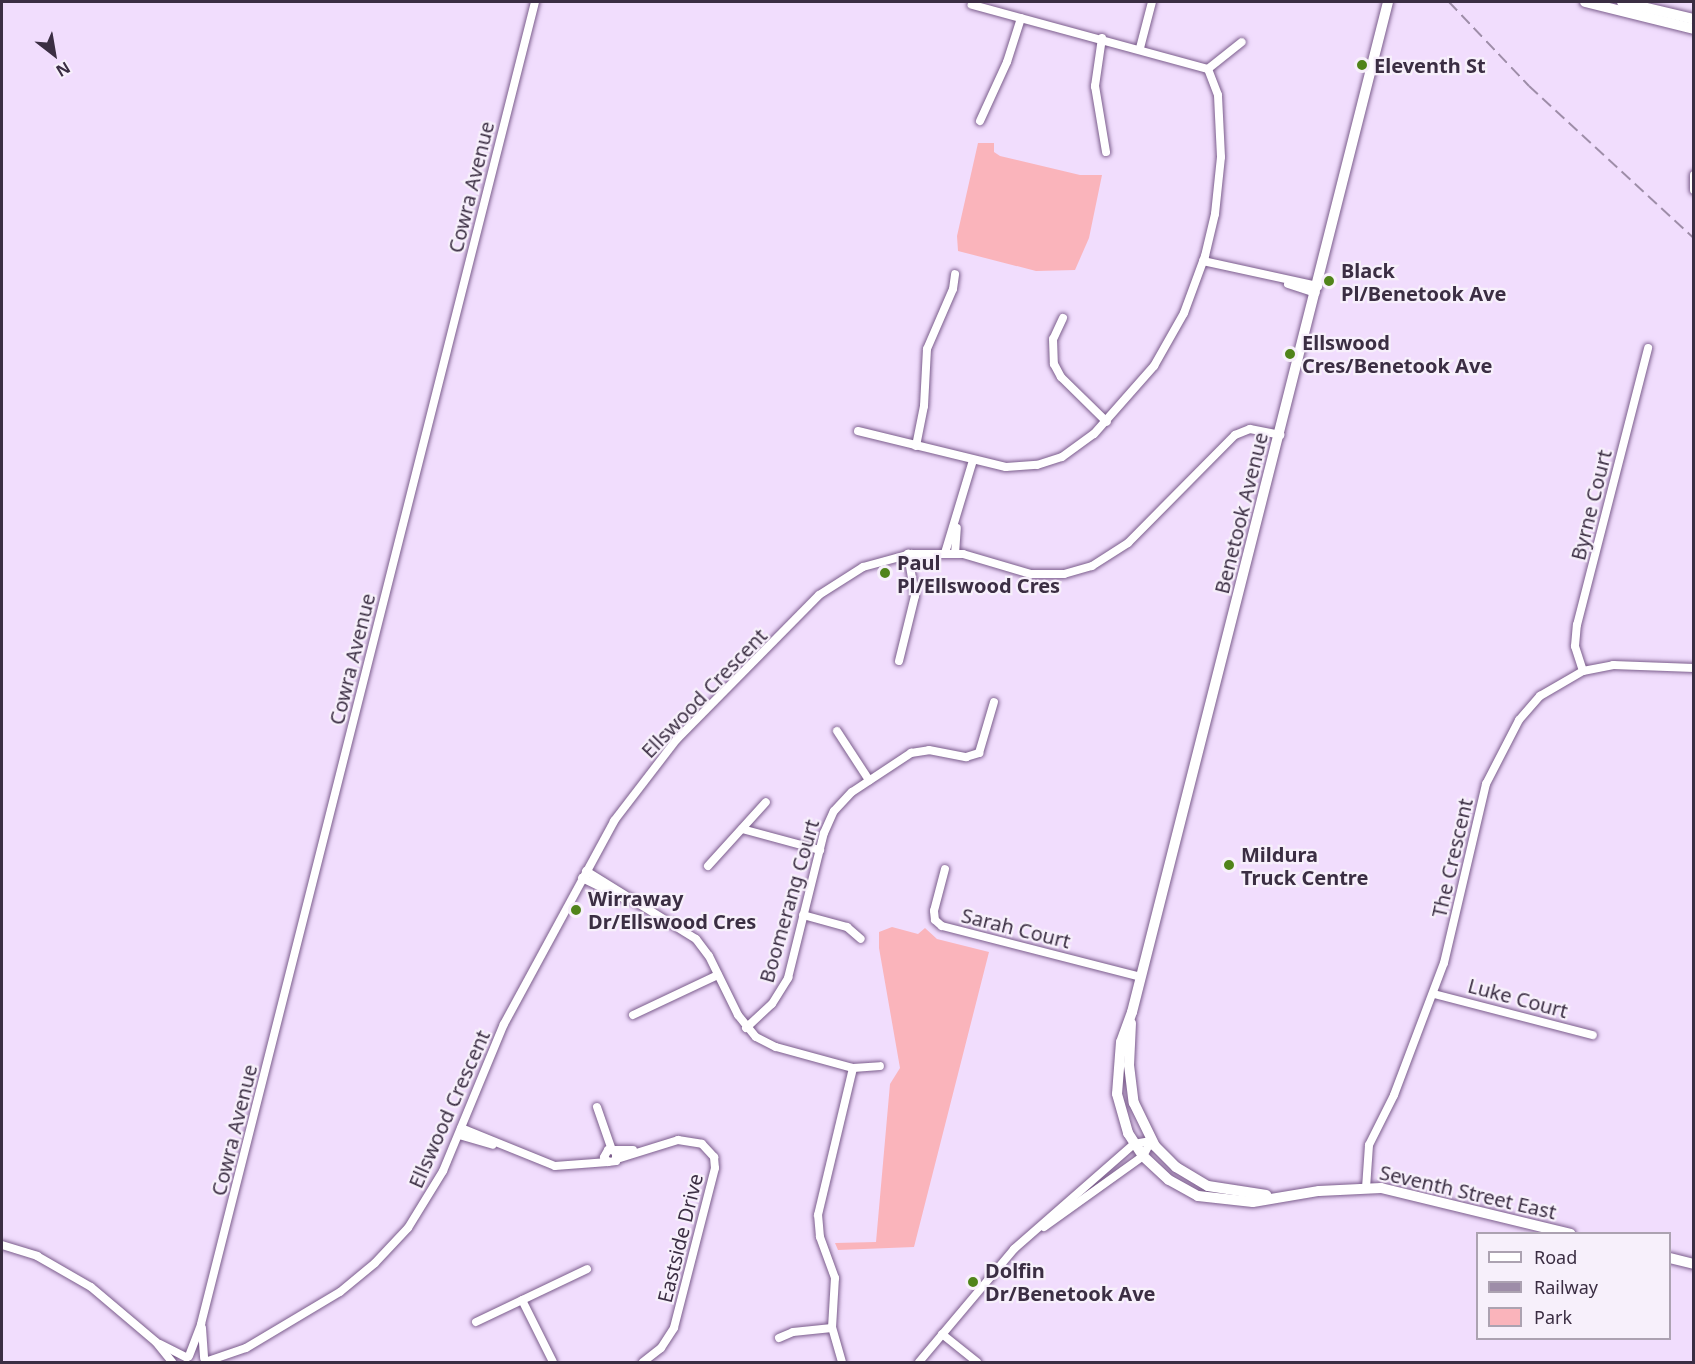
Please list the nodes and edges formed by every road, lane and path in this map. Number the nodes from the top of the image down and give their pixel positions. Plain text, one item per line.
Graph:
1 (535, 2) edge
2 (1152, 2) edge
3 (1388, 2) edge
4 (1393, 2) edge
5 (1585, 2) edge
6 (1622, 2) edge
7 (972, 5) dead end
8 (1021, 18) junction
9 (1694, 19) edge
10 (1384, 22) junction
11 (1694, 29) edge
12 (1102, 39) junction
13 (1242, 42) dead end
14 (1140, 48) junction
15 (1208, 69) junction
16 (980, 121) dead end
17 (1106, 152) dead end
18 (1694, 175) edge
19 (1694, 190) edge
20 (1203, 261) junction
21 (955, 274) dead end
22 (1317, 289) junction
23 (1063, 318) dead end
24 (1648, 348) dead end
25 (1107, 422) junction
26 (858, 432) dead end
27 (1280, 435) junction
28 (916, 446) junction
29 (973, 460) junction
30 (958, 518) junction
31 (945, 553) junction
32 (908, 554) junction
33 (955, 554) junction
34 (899, 661) dead end
35 (1694, 668) edge
36 (1583, 671) junction
37 (994, 702) dead end
38 (837, 731) dead end
39 (869, 780) junction
40 (766, 802) dead end
41 (742, 829) junction
42 (820, 850) junction
43 (708, 866) dead end
44 (945, 869) dead end
45 (584, 874) junction
46 (803, 915) junction
47 (861, 939) dead end
48 (718, 975) junction
49 (1141, 977) junction
50 (1434, 994) junction
51 (1132, 1012) junction
52 (633, 1015) dead end
53 (746, 1028) junction
54 (1593, 1035) dead end
55 (879, 1066) dead end
56 (854, 1068) junction
57 (597, 1107) dead end
58 (460, 1131) junction
59 (1151, 1141) junction
60 (1134, 1144) junction
61 (611, 1155) junction
62 (1143, 1155) junction
63 (1366, 1188) junction
64 (1284, 1195) junction
65 (1567, 1232) edge
66 (1028, 1237) junction
67 (2, 1245) edge
68 (1671, 1258) edge
69 (1694, 1264) edge
70 (586, 1269) dead end
71 (522, 1300) junction
72 (476, 1322) dead end
73 (201, 1324) junction
74 (832, 1328) junction
75 (942, 1334) junction
76 (779, 1338) dead end
77 (156, 1342) junction
78 (238, 1352) junction
79 (186, 1359) edge
80 (208, 1360) edge
81 (172, 1362) edge
82 (226, 1362) edge
83 (553, 1362) edge
84 (643, 1362) edge
85 (842, 1362) edge
86 (919, 1362) edge
87 (978, 1362) edge

1 - 73 street, Cowra Avenue
2 - 14 street
3 - 10 main road, Benetook Avenue
4 - 10 main road, Benetook Avenue
5 - 11 main road
6 - 9 main road
7 - 8 street
8 - 12 street
8 - 16 street
10 - 22 main road, Benetook Avenue
12 - 14 street
12 - 17 street
13 - 15 street
14 - 15 street
15 - 20 street
18 - 19 street
20 - 22 street
20 - 25 street
21 - 28 street
22 - 27 main road, Benetook Avenue
23 - 25 street
24 - 36 street, Byrne Court
25 - 29 street
26 - 28 street
27 - 33 street, Ellswood Crescent
27 - 49 main road, Benetook Avenue
28 - 29 street
29 - 30 street
30 - 31 street
30 - 33 street
31 - 32 street, Ellswood Crescent
31 - 33 street, Ellswood Crescent
32 - 34 street
32 - 45 street, Ellswood Crescent
35 - 36 street, The Crescent
36 - 50 street, The Crescent
37 - 39 street, Boomerang Court
38 - 39 street
39 - 42 street, Boomerang Court
40 - 41 street
41 - 42 street
41 - 43 street
42 - 46 street, Boomerang Court
44 - 49 street, Sarah Court
45 - 48 street
45 - 58 street, Ellswood Crescent
46 - 47 street
46 - 53 street, Boomerang Court
48 - 52 street
48 - 53 street
49 - 51 main road, Benetook Avenue
50 - 54 street, Luke Court
50 - 63 street, The Crescent
51 - 59 main road, Benetook Avenue
51 - 60 main road, Benetook Avenue
53 - 56 street
55 - 56 street
56 - 74 street
57 - 61 street
58 - 61 street, Eastside Drive
58 - 78 street, Ellswood Crescent
59 - 60 street
59 - 62 street
59 - 64 main road, Seventh Street East
60 - 62 main road, Seventh Street East
60 - 66 street
61 - 84 street, Eastside Drive
62 - 64 main road, Seventh Street East
62 - 66 street
63 - 64 main road, Seventh Street East
63 - 65 main road, Seventh Street East
66 - 75 street
67 - 77 street
68 - 69 main road
70 - 71 street
71 - 72 street
71 - 83 street
73 - 79 street
73 - 80 street
74 - 76 street
74 - 85 street
75 - 86 street
75 - 87 street
77 - 79 street
77 - 81 street
78 - 80 street, Ellswood Crescent
78 - 82 street, Ellswood Crescent
79 - 80 street

